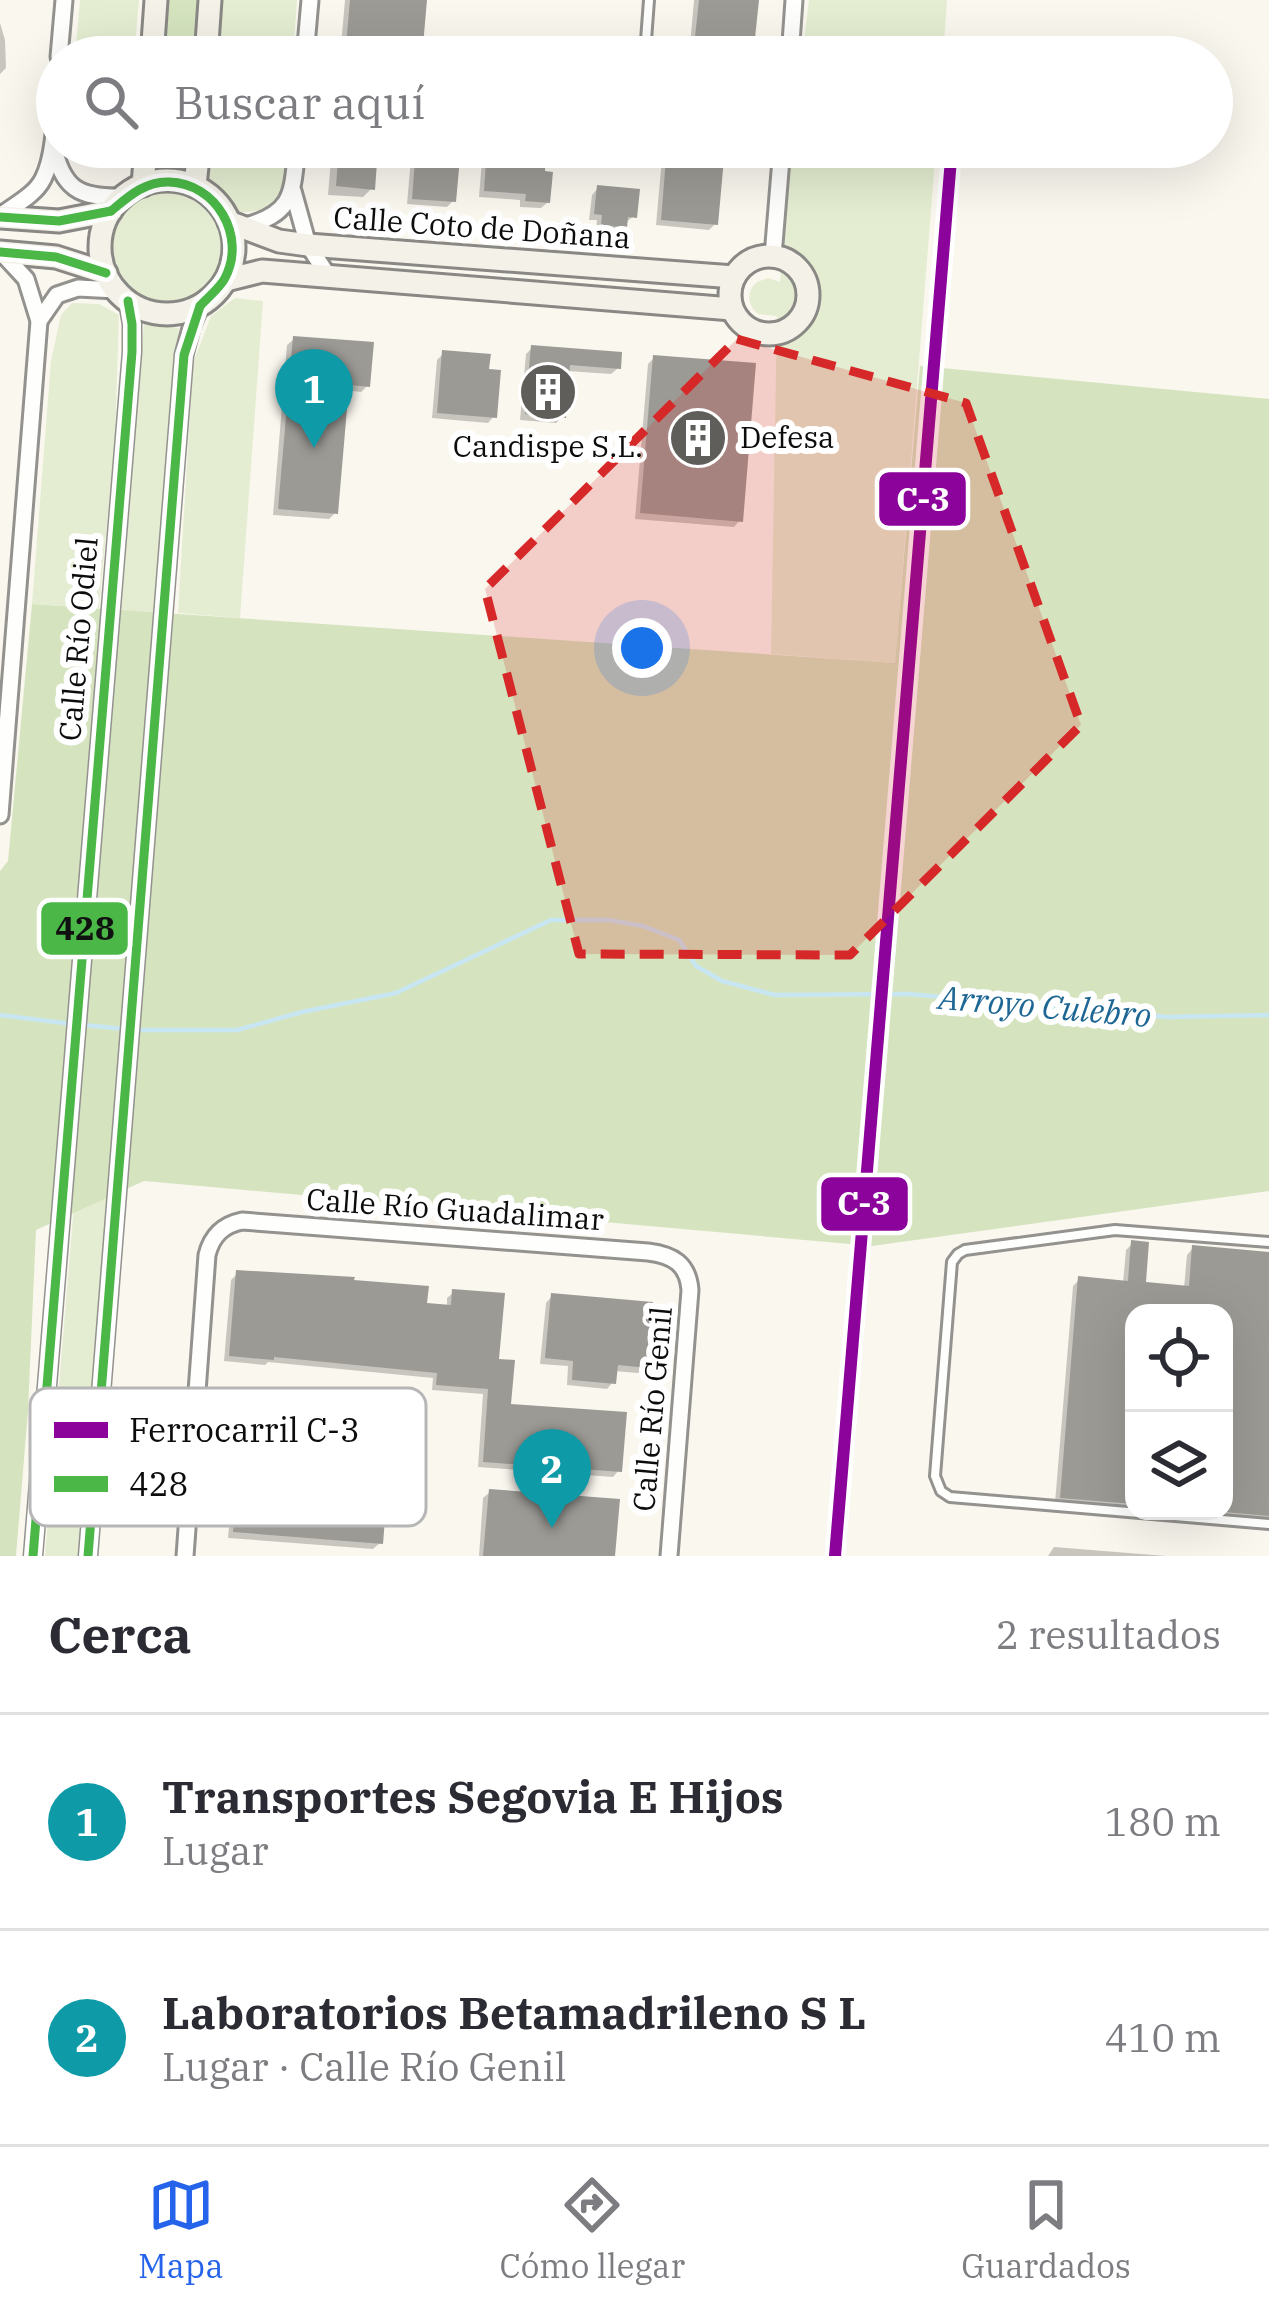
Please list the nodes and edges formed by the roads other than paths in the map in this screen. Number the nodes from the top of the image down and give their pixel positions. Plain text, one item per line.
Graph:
1 (64, 0) edge
2 (156, 0) edge
3 (210, 0) edge
4 (310, 0) edge
5 (649, 0) edge
6 (794, 0) edge
7 (61, 36) edge
8 (153, 36) edge
9 (207, 36) edge
10 (307, 36) edge
11 (646, 36) edge
12 (791, 36) edge
13 (46, 168) edge
14 (59, 168) edge
15 (144, 168) edge
16 (197, 168) edge
17 (295, 168) edge
18 (780, 168) edge
19 (143, 185) junction
20 (195, 186) junction
21 (293, 191) junction
22 (117, 204) junction
23 (0, 216) edge
24 (236, 224) junction
25 (308, 245) junction
26 (0, 252) edge
27 (773, 256) junction
28 (329, 277) junction
29 (734, 277) junction
30 (226, 280) junction
31 (116, 288) junction
32 (200, 306) junction
33 (732, 309) junction
34 (39, 321) junction
35 (0, 815) edge
36 (1269, 1242) edge
37 (684, 1267) joint
38 (47, 1388) edge
39 (102, 1388) edge
40 (197, 1388) edge
41 (1269, 1524) edge
42 (35, 1526) edge
43 (90, 1526) edge
44 (187, 1526) edge
45 (33, 1556) edge
46 (88, 1556) edge
47 (185, 1556) edge
48 (669, 1556) edge

1 - 7 street
2 - 8 street
3 - 9 street
4 - 10 street
5 - 11 lane
6 - 12 street
13 - 23 street
14 - 22 street
15 - 19 street
16 - 20 street
17 - 21 street
18 - 27 street
19 - 20 street
19 - 22 street
20 - 24 street
21 - 24 street
21 - 25 street
22 - 23 street
22 - 31 street
24 - 25 street, Calle Coto de Doñana
24 - 30 street
25 - 28 street
25 - 29 street, Calle Coto de Doñana
26 - 31 street
26 - 34 street
27 - 29 street
27 - 33 street
28 - 30 street, Calle Coto de Doñana
28 - 33 street, Calle Coto de Doñana
29 - 33 street
30 - 32 street
31 - 32 street
31 - 34 street
31 - 38 street, Calle Río Odiel
32 - 39 street
34 - 35 street
36 - 41 lane
37 - 40 street, Calle Río Guadalimar
37 - 48 street, Calle Río Genil
42 - 45 street, Calle Río Odiel
43 - 46 street
44 - 47 street, Calle Río Guadalimar

